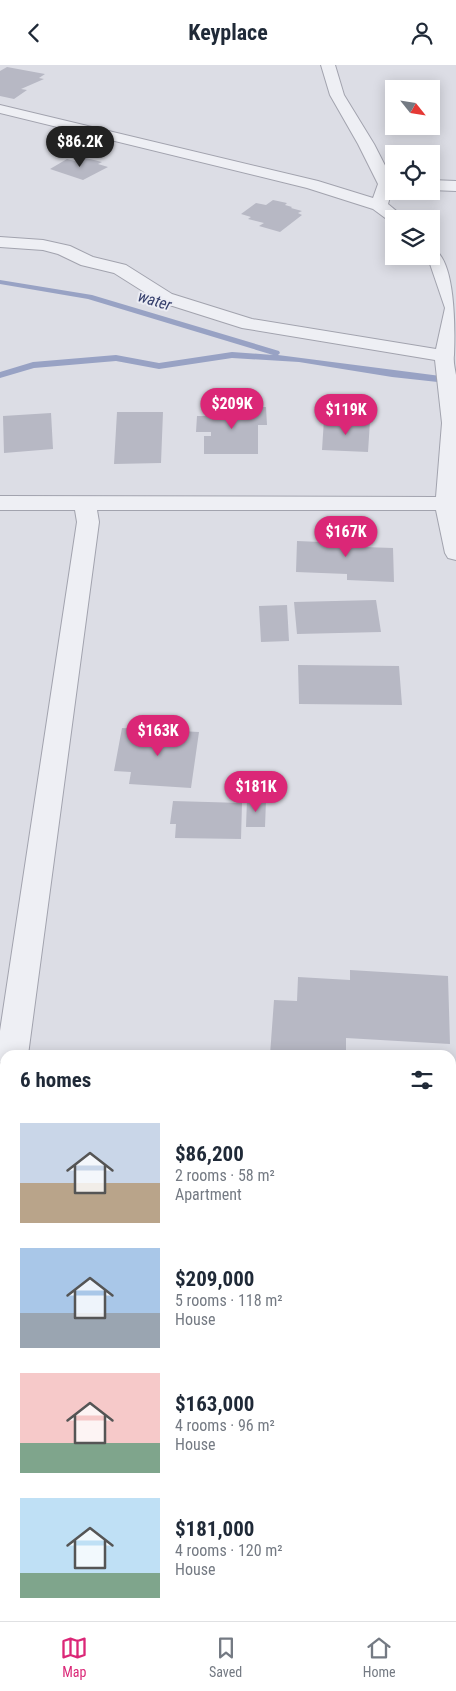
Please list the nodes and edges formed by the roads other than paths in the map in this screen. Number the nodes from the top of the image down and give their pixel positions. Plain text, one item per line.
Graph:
1 (328, 65) edge
2 (0, 109) edge
3 (385, 176) edge
4 (440, 185) edge
5 (456, 186) edge
6 (385, 194) edge
7 (380, 205) junction
8 (386, 210) edge
9 (0, 242) edge
10 (438, 265) edge
11 (452, 337) edge
12 (444, 356) junction
13 (454, 423) edge
14 (0, 503) edge
15 (446, 504) junction
16 (85, 505) junction
17 (456, 553) edge
18 (13, 1050) edge

1 - 3 street
2 - 7 street
4 - 5 street
6 - 7 street
7 - 8 street
9 - 12 street
10 - 11 street
11 - 12 street
12 - 13 street
13 - 15 street
14 - 16 street
15 - 16 street
15 - 17 street
16 - 18 street

